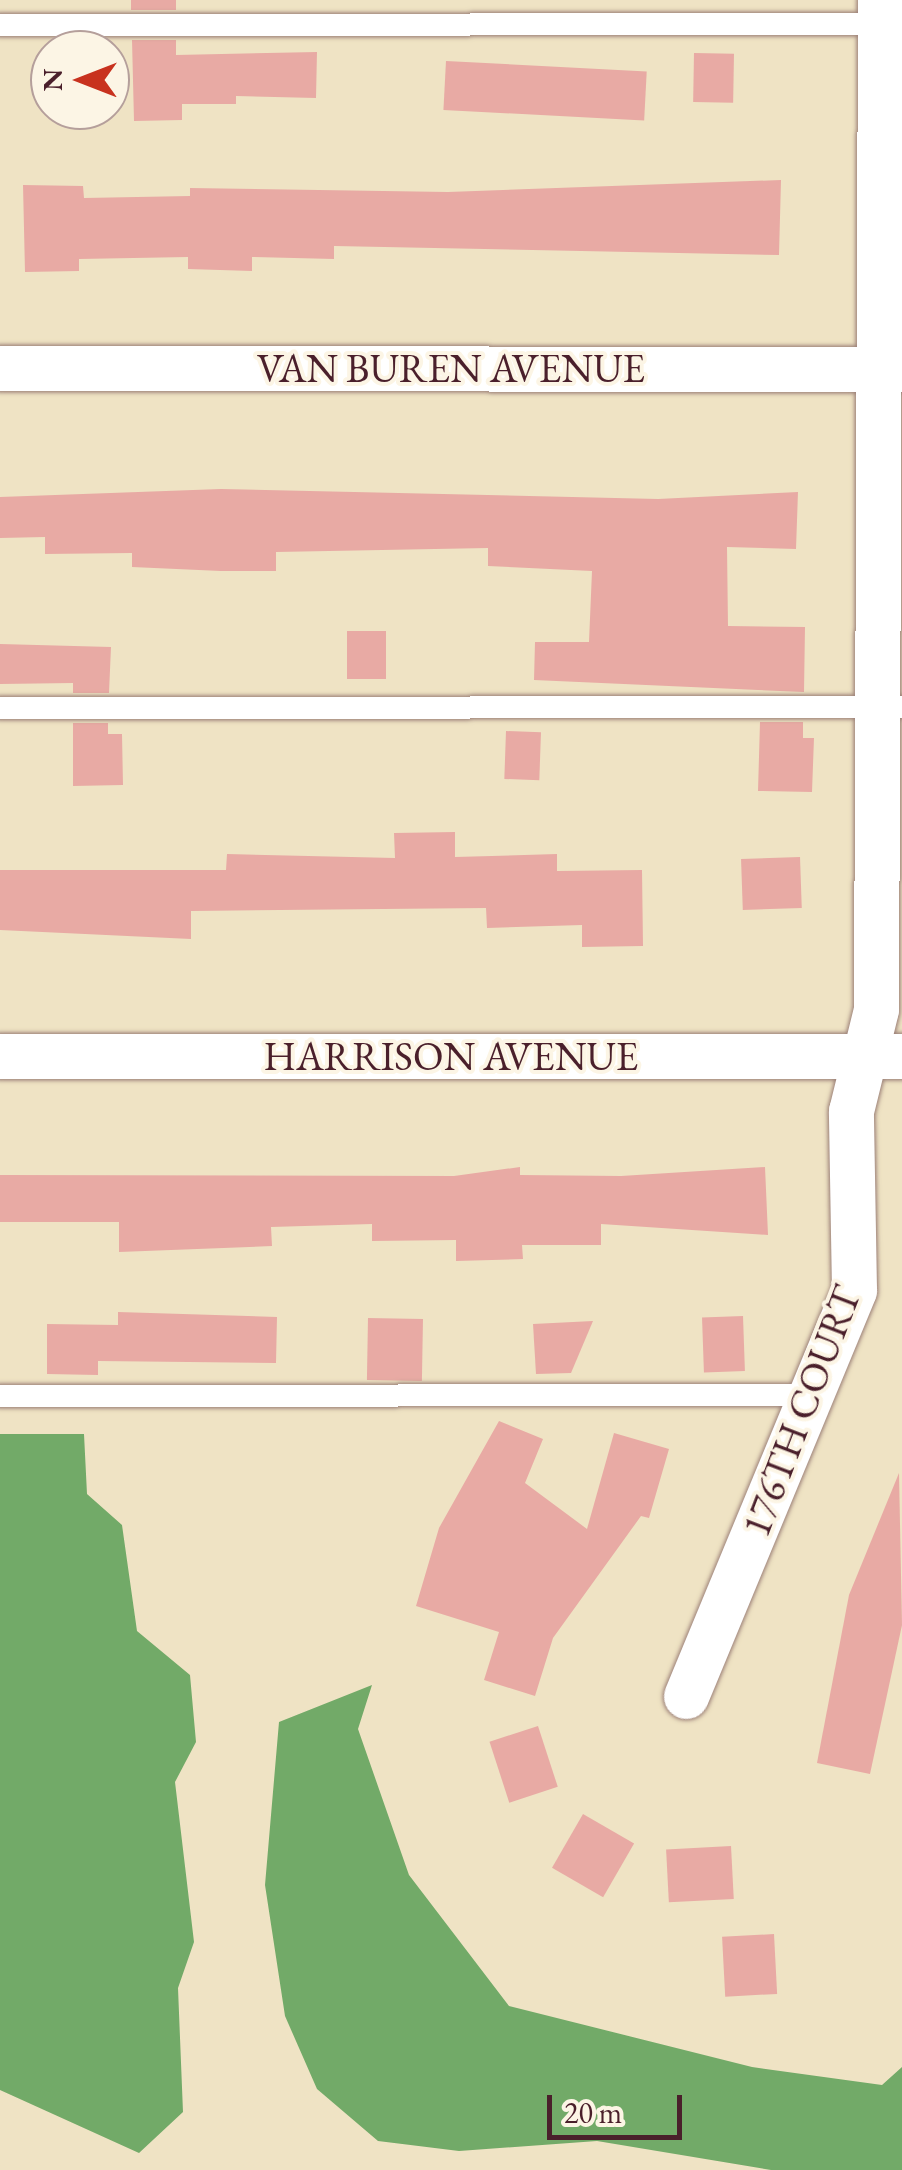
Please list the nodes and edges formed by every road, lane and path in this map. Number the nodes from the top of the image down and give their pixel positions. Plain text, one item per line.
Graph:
1 (888, 16) edge
2 (0, 24) edge
3 (0, 368) edge
4 (891, 369) edge
5 (890, 707) edge
6 (0, 708) edge
7 (0, 1056) edge
8 (884, 1056) edge
9 (813, 1395) junction
10 (0, 1396) edge
11 (686, 1696) dead end

1 - 2 lane
1 - 4 street, 176TH COURT
3 - 4 street, VAN BUREN AVENUE
4 - 5 street, 176TH COURT
5 - 6 lane
5 - 8 street, 176TH COURT
7 - 8 street, HARRISON AVENUE
8 - 9 street, 176TH COURT
9 - 10 lane
9 - 11 street, 176TH COURT

